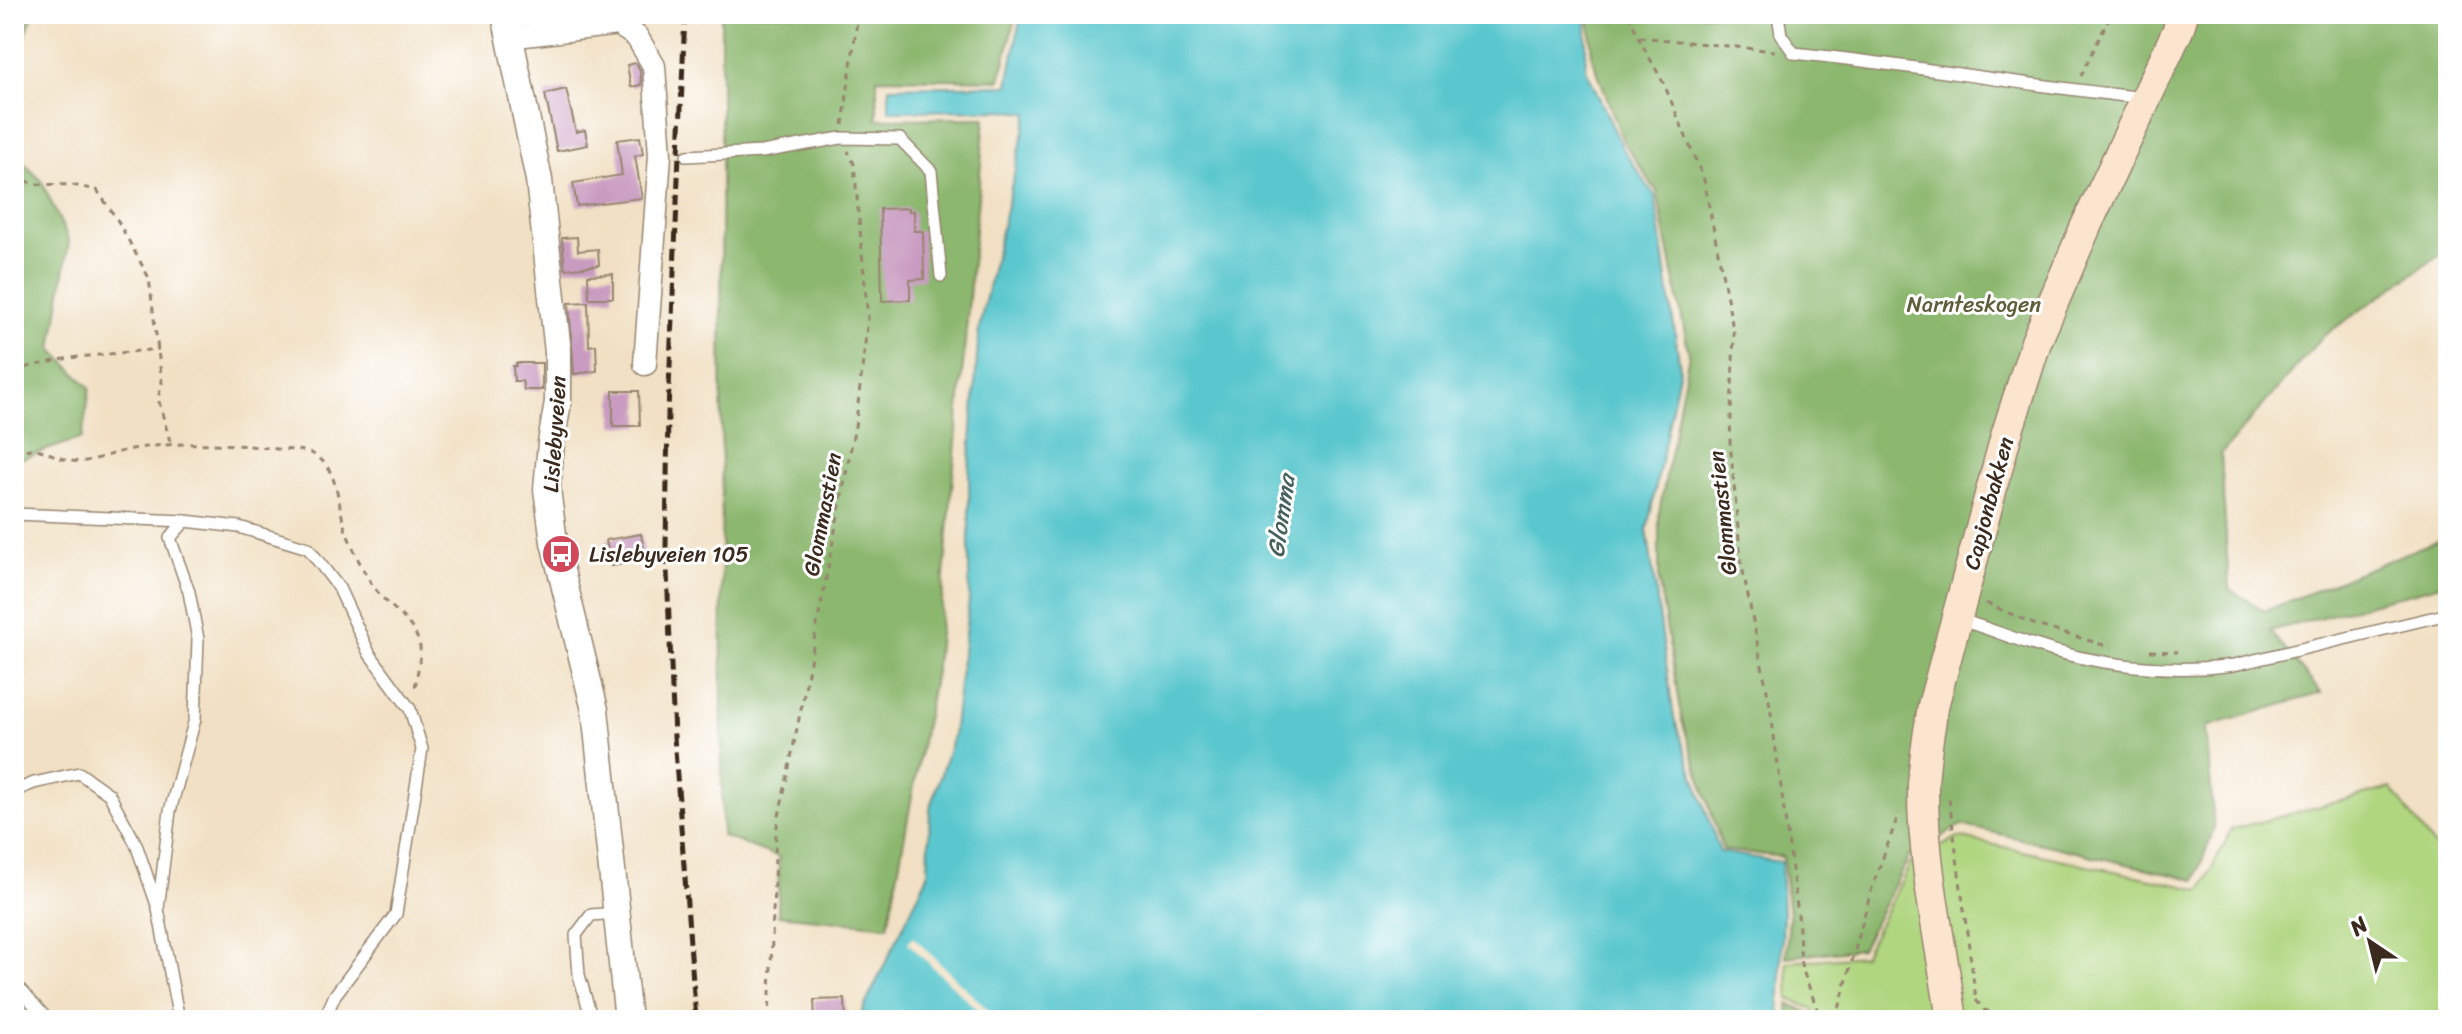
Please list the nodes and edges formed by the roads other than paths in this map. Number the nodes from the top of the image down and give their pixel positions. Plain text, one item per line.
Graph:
1 (1778, 14) edge
2 (2183, 14) edge
3 (620, 19) edge
4 (506, 25) edge
5 (2146, 98) junction
6 (687, 156) dead end
7 (941, 276) dead end
8 (645, 364) dead end
9 (14, 514) edge
10 (185, 521) junction
11 (2448, 614) edge
12 (1967, 622) junction
13 (14, 791) edge
14 (158, 909) junction
15 (617, 913) junction
16 (14, 983) edge
17 (1961, 1015) edge
18 (48, 1020) edge
19 (179, 1020) edge
20 (324, 1020) edge
21 (592, 1020) edge
22 (628, 1020) edge

1 - 5 lane
2 - 5 main road, Capjonbakken
3 - 4 street, Lislebyveien
3 - 8 street, Lislebyveien
4 - 15 street, Lislebyveien
5 - 12 main road, Capjonbakken
6 - 7 lane
9 - 10 lane
10 - 14 lane
10 - 20 lane
11 - 12 lane
12 - 17 main road, Capjonbakken
13 - 14 lane
14 - 19 lane
15 - 21 lane
15 - 22 street, Lislebyveien
16 - 18 lane

